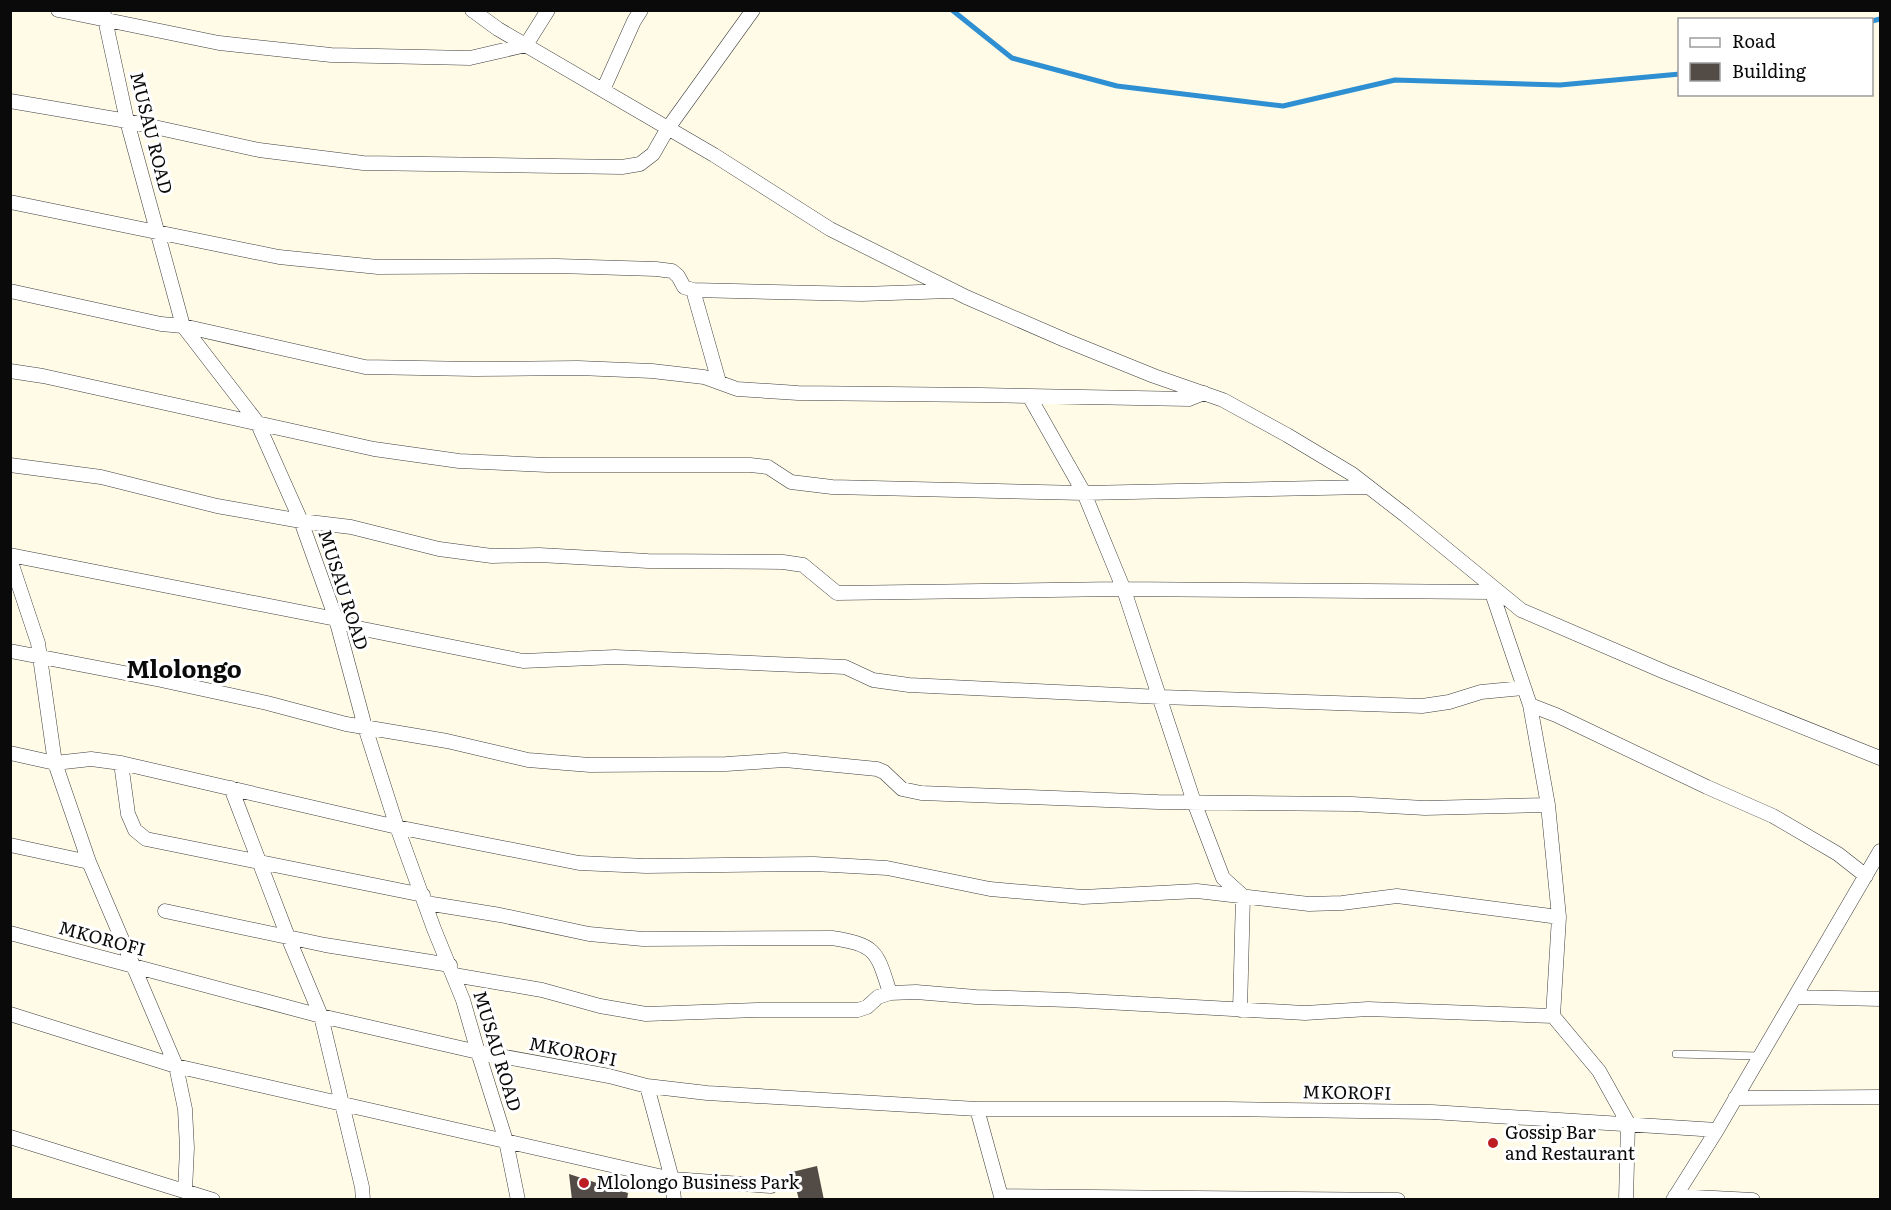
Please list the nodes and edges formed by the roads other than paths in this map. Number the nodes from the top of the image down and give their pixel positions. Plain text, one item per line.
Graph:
1 (58, 10) edge
2 (472, 10) edge
3 (548, 10) edge
4 (641, 10) edge
5 (753, 10) edge
6 (104, 16) edge
7 (526, 45) junction
8 (603, 90) junction
9 (10, 101) edge
10 (127, 121) junction
11 (668, 128) junction
12 (10, 202) edge
13 (158, 233) junction
14 (693, 290) junction
15 (10, 291) edge
16 (953, 291) junction
17 (183, 327) junction
18 (10, 371) edge
19 (719, 382) junction
20 (1204, 393) junction
21 (1029, 396) junction
22 (257, 422) junction
23 (10, 465) edge
24 (1368, 487) junction
25 (1084, 493) junction
26 (301, 521) junction
27 (10, 557) edge
28 (1491, 589) junction
29 (1124, 590) junction
30 (336, 619) junction
31 (10, 651) edge
32 (41, 657) junction
33 (1523, 688) junction
34 (1161, 698) junction
35 (1530, 705) junction
36 (365, 728) junction
37 (10, 753) edge
38 (1881, 758) edge
39 (55, 762) junction
40 (121, 763) junction
41 (231, 789) junction
42 (1194, 802) junction
43 (1548, 805) junction
44 (397, 827) junction
45 (10, 845) edge
46 (1879, 856) edge
47 (89, 862) junction
48 (258, 862) junction
49 (1866, 876) junction
50 (1243, 896) junction
51 (424, 899) junction
52 (165, 911) dead end
53 (1559, 917) junction
54 (10, 933) edge
55 (288, 937) junction
56 (135, 966) junction
57 (452, 970) junction
58 (890, 993) junction
59 (1795, 997) junction
60 (1881, 999) edge
61 (1240, 1010) junction
62 (10, 1014) edge
63 (321, 1016) junction
64 (1553, 1016) junction
65 (478, 1052) junction
66 (1676, 1054) dead end
67 (1760, 1056) junction
68 (176, 1066) junction
69 (646, 1086) junction
70 (1881, 1097) edge
71 (1735, 1098) junction
72 (342, 1103) junction
73 (977, 1109) junction
74 (1628, 1124) junction
75 (1717, 1130) junction
76 (10, 1137) edge
77 (506, 1141) junction
78 (672, 1179) junction
79 (771, 1185) dead end
80 (185, 1191) junction
81 (1001, 1198) edge
82 (1674, 1198) edge
83 (213, 1200) edge
84 (363, 1200) edge
85 (518, 1200) edge
86 (674, 1200) edge
87 (1398, 1200) edge
88 (1626, 1200) edge
89 (1753, 1200) edge

1 - 6 street
2 - 7 street
3 - 7 street
4 - 8 street
5 - 11 street
6 - 7 street
6 - 10 street, MUSAU ROAD
7 - 8 street
8 - 11 street
9 - 10 street
10 - 11 street
10 - 13 street, MUSAU ROAD
11 - 16 street
12 - 13 street
13 - 14 street
13 - 17 street, MUSAU ROAD
14 - 16 street
14 - 19 street
15 - 17 street
16 - 20 street
17 - 19 street
17 - 22 street, MUSAU ROAD
18 - 22 street
19 - 21 street
20 - 21 street
20 - 24 street
21 - 25 street
22 - 25 street
22 - 26 street, MUSAU ROAD
23 - 26 street
24 - 25 street
24 - 28 street
25 - 29 street
26 - 29 street
26 - 30 street, MUSAU ROAD
27 - 30 street
27 - 32 street
28 - 29 street
28 - 33 street
28 - 38 street
29 - 34 street
30 - 34 street
30 - 36 street, MUSAU ROAD
31 - 32 street
32 - 36 street
32 - 39 street
33 - 34 street
33 - 35 street
34 - 42 street
35 - 43 street
35 - 49 street
36 - 42 street
36 - 44 street, MUSAU ROAD
37 - 39 street
39 - 40 street
39 - 47 street
40 - 41 street
40 - 48 street
41 - 44 street
41 - 48 street
42 - 43 street
42 - 50 street
43 - 53 street
44 - 50 street
44 - 51 street, MUSAU ROAD
45 - 47 street
46 - 49 street
47 - 56 street
48 - 51 street
48 - 55 street
49 - 59 street
50 - 53 street
50 - 61 street
51 - 57 street, MUSAU ROAD
51 - 58 street
52 - 55 street
53 - 64 street
54 - 56 street, MKOROFI
55 - 57 street
55 - 63 street
56 - 63 street, MKOROFI
56 - 68 street
57 - 58 street
57 - 65 street, MUSAU ROAD
58 - 61 street
59 - 60 street
59 - 67 street
61 - 64 street
62 - 68 street
63 - 65 street, MKOROFI
63 - 72 street
64 - 74 street
65 - 69 street, MKOROFI
65 - 77 street, MUSAU ROAD
66 - 67 lane
67 - 71 street
68 - 72 street
68 - 80 street
69 - 73 street, MKOROFI
69 - 78 street
70 - 71 street
71 - 75 street
72 - 77 street
72 - 84 street
73 - 74 street, MKOROFI
73 - 81 street
74 - 75 street, MKOROFI
74 - 88 street
75 - 82 street
76 - 80 street
77 - 78 street
77 - 85 street, MUSAU ROAD
78 - 79 street
78 - 86 street
80 - 83 street
81 - 87 street
82 - 89 street

